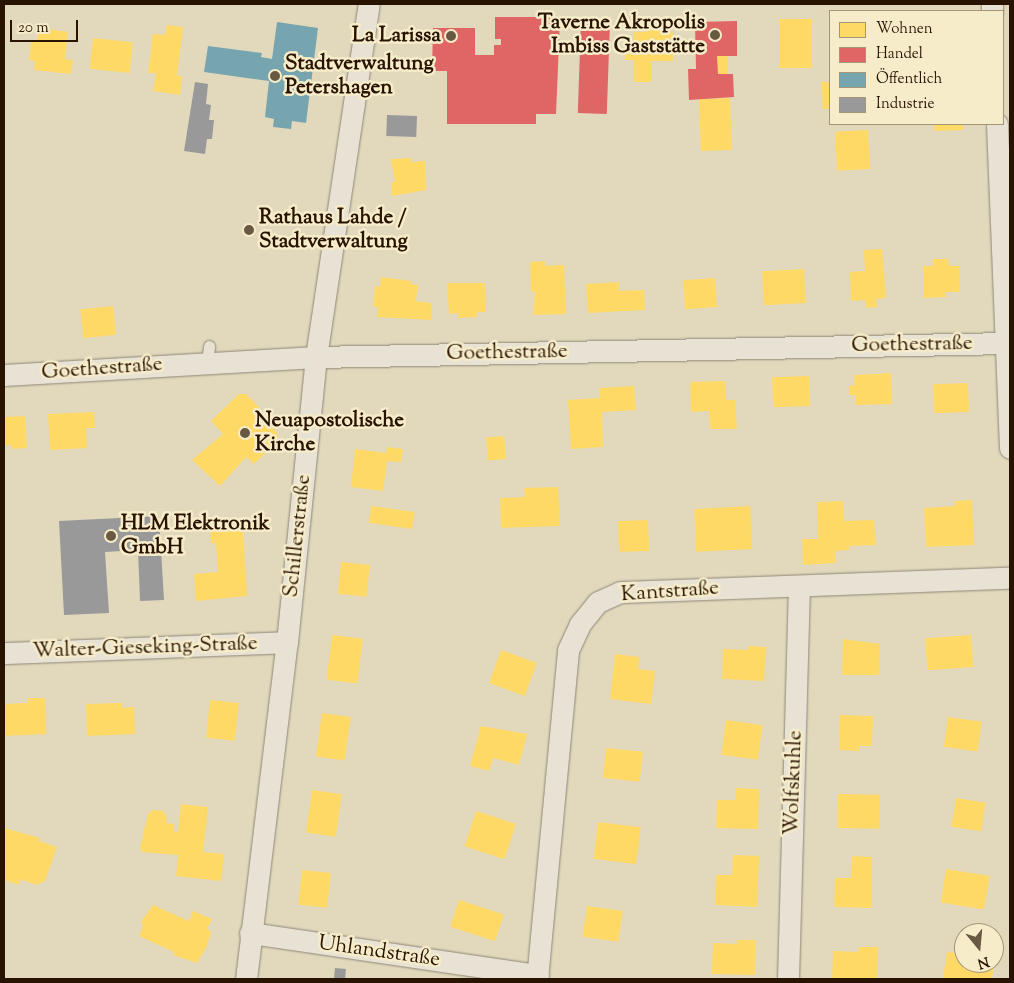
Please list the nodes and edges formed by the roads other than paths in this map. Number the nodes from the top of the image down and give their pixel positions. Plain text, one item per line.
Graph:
1 (370, 4) edge
2 (997, 125) edge
3 (1009, 343) edge
4 (316, 357) junction
5 (4, 375) edge
6 (1010, 448) edge
7 (1010, 578) edge
8 (799, 586) junction
9 (286, 642) junction
10 (4, 653) edge
11 (250, 934) junction
12 (538, 977) edge
13 (246, 979) edge
14 (788, 979) edge

1 - 4 street, Schillerstraße
2 - 3 street
3 - 4 street, Goethestraße
3 - 6 street
4 - 5 street, Goethestraße
4 - 9 street, Schillerstraße
7 - 8 street, Kantstraße
8 - 12 street, Kantstraße
8 - 14 street, Wolfskuhle
9 - 10 street, Walter-Gieseking-Straße
9 - 11 street, Schillerstraße
11 - 12 street, Uhlandstraße
11 - 13 street, Schillerstraße

